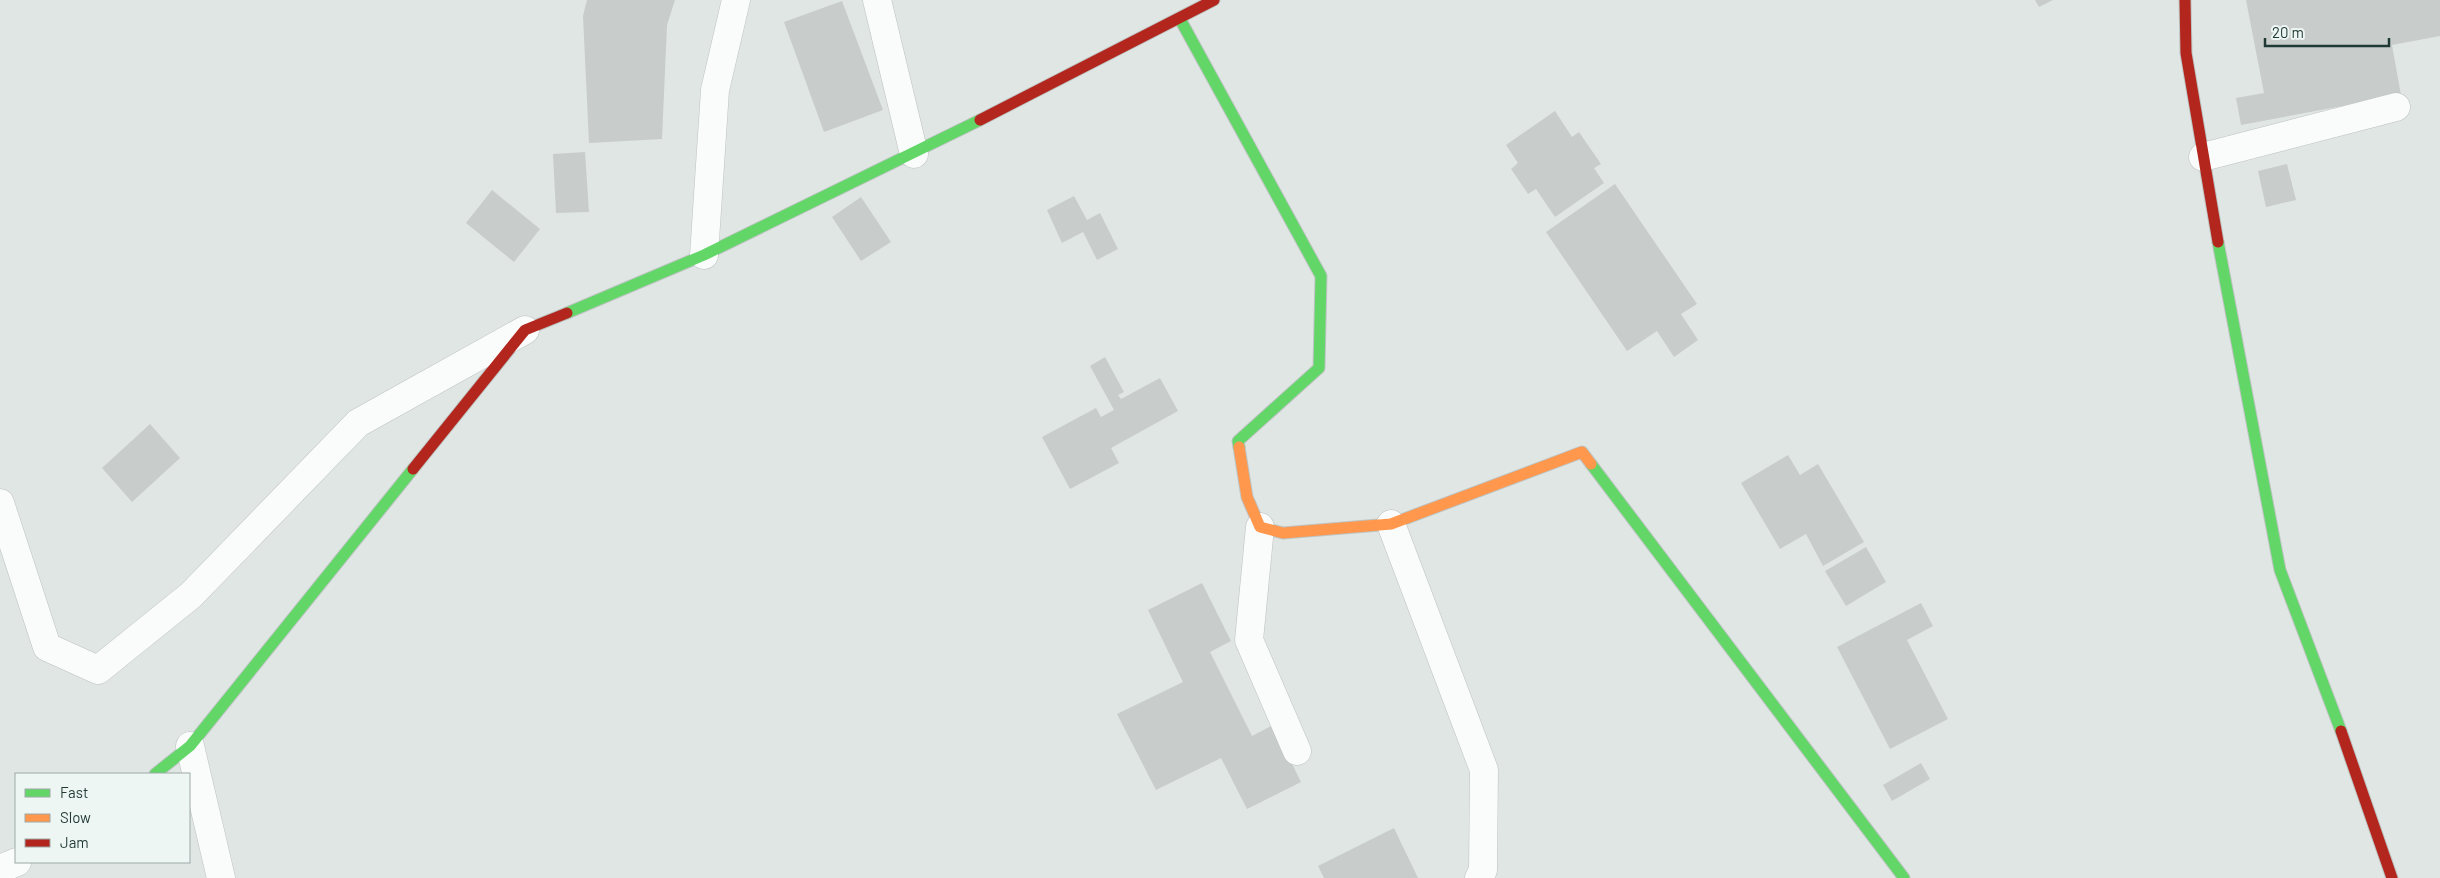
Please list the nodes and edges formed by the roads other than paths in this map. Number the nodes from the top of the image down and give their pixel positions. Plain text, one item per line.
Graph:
1 (736, 0) edge
2 (877, 0) edge
3 (1214, 0) edge
4 (2185, 0) edge
5 (1180, 19) junction
6 (2396, 107) dead end
7 (914, 154) junction
8 (2203, 157) junction
9 (704, 254) junction
10 (524, 330) junction
11 (0, 503) edge
12 (1391, 524) junction
13 (1260, 527) junction
14 (190, 746) junction
15 (1296, 750) dead end
16 (156, 773) edge
17 (15, 862) edge
18 (0, 869) edge
19 (221, 878) edge
20 (1479, 878) edge
21 (1904, 878) edge
22 (2392, 878) edge

1 - 9 street
2 - 7 street
3 - 5 street
4 - 8 street
5 - 7 street
5 - 13 street
6 - 8 street
7 - 9 street
8 - 22 street
9 - 10 street
10 - 11 street
10 - 14 street
12 - 13 street
12 - 20 street
12 - 21 street
13 - 15 street
14 - 16 street
14 - 19 street
17 - 18 street

